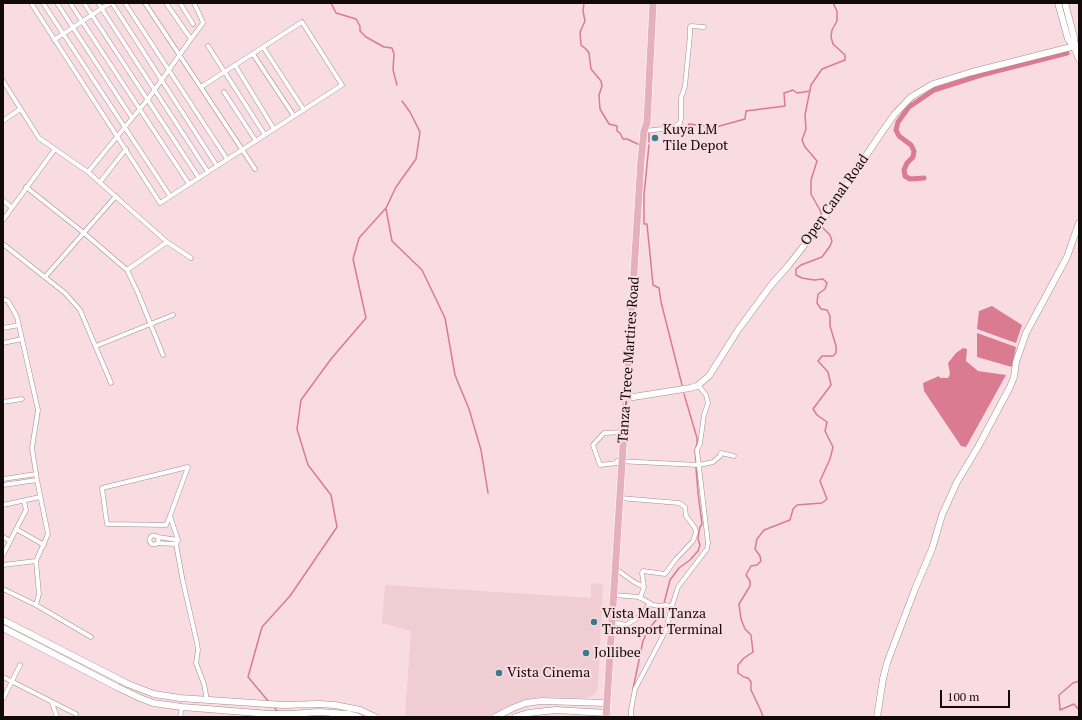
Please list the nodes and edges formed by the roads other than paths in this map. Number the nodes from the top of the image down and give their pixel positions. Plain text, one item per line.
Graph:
1 (31, 3) edge
2 (43, 3) edge
3 (57, 3) edge
4 (70, 3) edge
5 (84, 3) edge
6 (98, 3) edge
7 (111, 3) edge
8 (125, 3) edge
9 (145, 3) edge
10 (166, 3) edge
11 (180, 3) edge
12 (194, 3) edge
13 (653, 3) edge
14 (1058, 3) edge
15 (1065, 3) edge
16 (102, 9) junction
17 (93, 15) junction
18 (83, 21) junction
19 (193, 24) dead end
20 (704, 27) dead end
21 (74, 28) junction
22 (64, 34) junction
23 (191, 39) junction
24 (54, 40) junction
25 (208, 46) dead end
26 (1077, 46) edge
27 (263, 47) junction
28 (180, 54) junction
29 (253, 54) junction
30 (1079, 59) edge
31 (235, 65) junction
32 (169, 69) junction
33 (225, 72) junction
34 (161, 80) junction
35 (3, 81) edge
36 (201, 87) junction
37 (154, 90) junction
38 (224, 92) dead end
39 (148, 99) junction
40 (140, 108) junction
41 (20, 110) junction
42 (304, 110) junction
43 (294, 116) junction
44 (132, 118) junction
45 (3, 121) edge
46 (125, 126) junction
47 (274, 129) junction
48 (644, 134) junction
49 (265, 135) junction
50 (116, 136) junction
51 (256, 140) junction
52 (126, 149) junction
53 (242, 149) junction
54 (55, 150) junction
55 (227, 159) junction
56 (217, 166) junction
57 (254, 169) dead end
58 (88, 172) junction
59 (208, 172) junction
60 (199, 178) junction
61 (100, 182) junction
62 (189, 184) junction
63 (26, 187) junction
64 (116, 196) junction
65 (170, 196) junction
66 (3, 200) edge
67 (12, 208) junction
68 (3, 220) edge
69 (1079, 223) edge
70 (84, 233) junction
71 (167, 242) junction
72 (3, 244) edge
73 (191, 258) dead end
74 (127, 270) junction
75 (45, 277) junction
76 (3, 299) edge
77 (173, 315) dead end
78 (150, 324) junction
79 (19, 325) junction
80 (3, 328) edge
81 (22, 339) junction
82 (3, 343) edge
83 (96, 346) junction
84 (163, 355) dead end
85 (111, 383) dead end
86 (698, 385) junction
87 (627, 398) junction
88 (22, 399) dead end
89 (3, 402) edge
90 (624, 432) junction
91 (734, 456) dead end
92 (622, 461) junction
93 (699, 465) junction
94 (36, 474) junction
95 (3, 479) edge
96 (36, 480) junction
97 (3, 485) edge
98 (40, 497) junction
99 (620, 498) junction
100 (24, 501) junction
101 (3, 504) edge
102 (170, 516) junction
103 (154, 525) junction
104 (16, 529) junction
105 (156, 536) junction
106 (3, 537) edge
107 (10, 541) junction
108 (177, 542) junction
109 (157, 543) junction
110 (44, 545) junction
111 (3, 555) edge
112 (36, 561) junction
113 (4, 564) edge
114 (616, 569) junction
115 (644, 587) junction
116 (3, 589) edge
117 (614, 595) junction
118 (640, 598) junction
119 (650, 603) junction
120 (36, 605) junction
121 (672, 606) junction
122 (3, 620) edge
123 (612, 622) junction
124 (3, 628) edge
125 (92, 637) dead end
126 (20, 665) dead end
127 (3, 677) edge
128 (12, 682) junction
129 (3, 697) edge
130 (207, 700) junction
131 (52, 703) junction
132 (607, 703) junction
133 (182, 707) junction
134 (76, 714) dead end
135 (607, 715) edge
136 (57, 717) edge
137 (180, 717) edge
138 (360, 717) edge
139 (375, 717) edge
140 (495, 717) edge
141 (515, 717) edge
142 (631, 717) edge
143 (877, 717) edge

1 - 24 street
2 - 22 street
3 - 21 street
4 - 18 street
5 - 17 street
6 - 16 street
7 - 16 street
7 - 34 street
8 - 32 street
9 - 28 street
10 - 23 street
11 - 19 street
12 - 23 street
13 - 48 main road, Tanza-Trece Martires Road
14 - 26 main road
15 - 26 main road
16 - 17 street
16 - 37 street
17 - 18 street
17 - 39 street
18 - 21 street
18 - 40 street
20 - 48 street
21 - 22 street
21 - 44 street
22 - 24 street
22 - 46 street
23 - 28 street
24 - 50 street
25 - 33 street
26 - 30 main road
26 - 86 main road, Open Canal Road
27 - 29 street
27 - 42 street
27 - 42 street
28 - 32 street
28 - 36 street
29 - 31 street
29 - 43 street
31 - 33 street
31 - 47 street
32 - 34 street
32 - 55 street
33 - 36 street
33 - 49 street
34 - 37 street
34 - 56 street
35 - 41 street
36 - 53 street
37 - 39 street
37 - 59 street
38 - 51 street
39 - 40 street
39 - 60 street
40 - 44 street
40 - 62 street
41 - 45 street
41 - 54 street
42 - 43 street
43 - 47 street
44 - 46 street
46 - 50 street
46 - 65 street
47 - 49 street
48 - 87 main road, Tanza-Trece Martires Road
49 - 51 street
50 - 52 street
50 - 58 street
51 - 53 street
52 - 61 street
52 - 65 street
53 - 55 street
53 - 57 street
54 - 58 street
54 - 63 street
55 - 56 street
56 - 59 street
58 - 61 street
59 - 60 street
60 - 62 street
61 - 64 street
62 - 65 street
63 - 67 street
63 - 70 street
64 - 70 street
64 - 71 street
66 - 67 street
67 - 68 street
69 - 143 main road
70 - 74 street
70 - 75 street
71 - 73 street
71 - 74 street
72 - 75 street
74 - 78 street
75 - 83 street
76 - 79 street
77 - 78 street
78 - 83 street
78 - 84 street
79 - 80 street
79 - 81 street
81 - 82 street
81 - 94 street
83 - 85 street
86 - 87 main road
86 - 93 street
87 - 90 main road, Tanza-Trece Martires Road
88 - 89 street
90 - 92 main road, Tanza-Trece Martires Road
90 - 92 street
91 - 93 street
92 - 93 street
92 - 99 main road, Tanza-Trece Martires Road
93 - 121 street
94 - 95 street
94 - 96 street
96 - 97 street
96 - 98 street
98 - 100 street
98 - 110 street
99 - 114 main road, Tanza-Trece Martires Road
99 - 115 street
100 - 101 street
100 - 104 street
102 - 103 street
102 - 103 street
102 - 108 street
103 - 105 street
104 - 107 street
104 - 110 street
105 - 108 street
105 - 109 street
105 - 109 street
106 - 107 street
107 - 111 street
108 - 109 street
108 - 130 street
110 - 112 street
112 - 113 street
112 - 120 street
114 - 115 street
114 - 117 main road, Tanza-Trece Martires Road
115 - 118 street
116 - 120 street
117 - 118 street
117 - 123 main road, Tanza-Trece Martires Road
118 - 119 street
119 - 121 street
119 - 123 street
120 - 125 street
121 - 142 street
122 - 130 main road
123 - 132 main road, Tanza-Trece Martires Road
124 - 133 main road
126 - 128 street
127 - 128 street
128 - 129 street
128 - 131 street
130 - 139 main road
131 - 134 street
131 - 136 street
132 - 135 main road, Tanza-Trece Martires Road
132 - 140 main road
133 - 137 street
133 - 138 main road
135 - 141 main road

